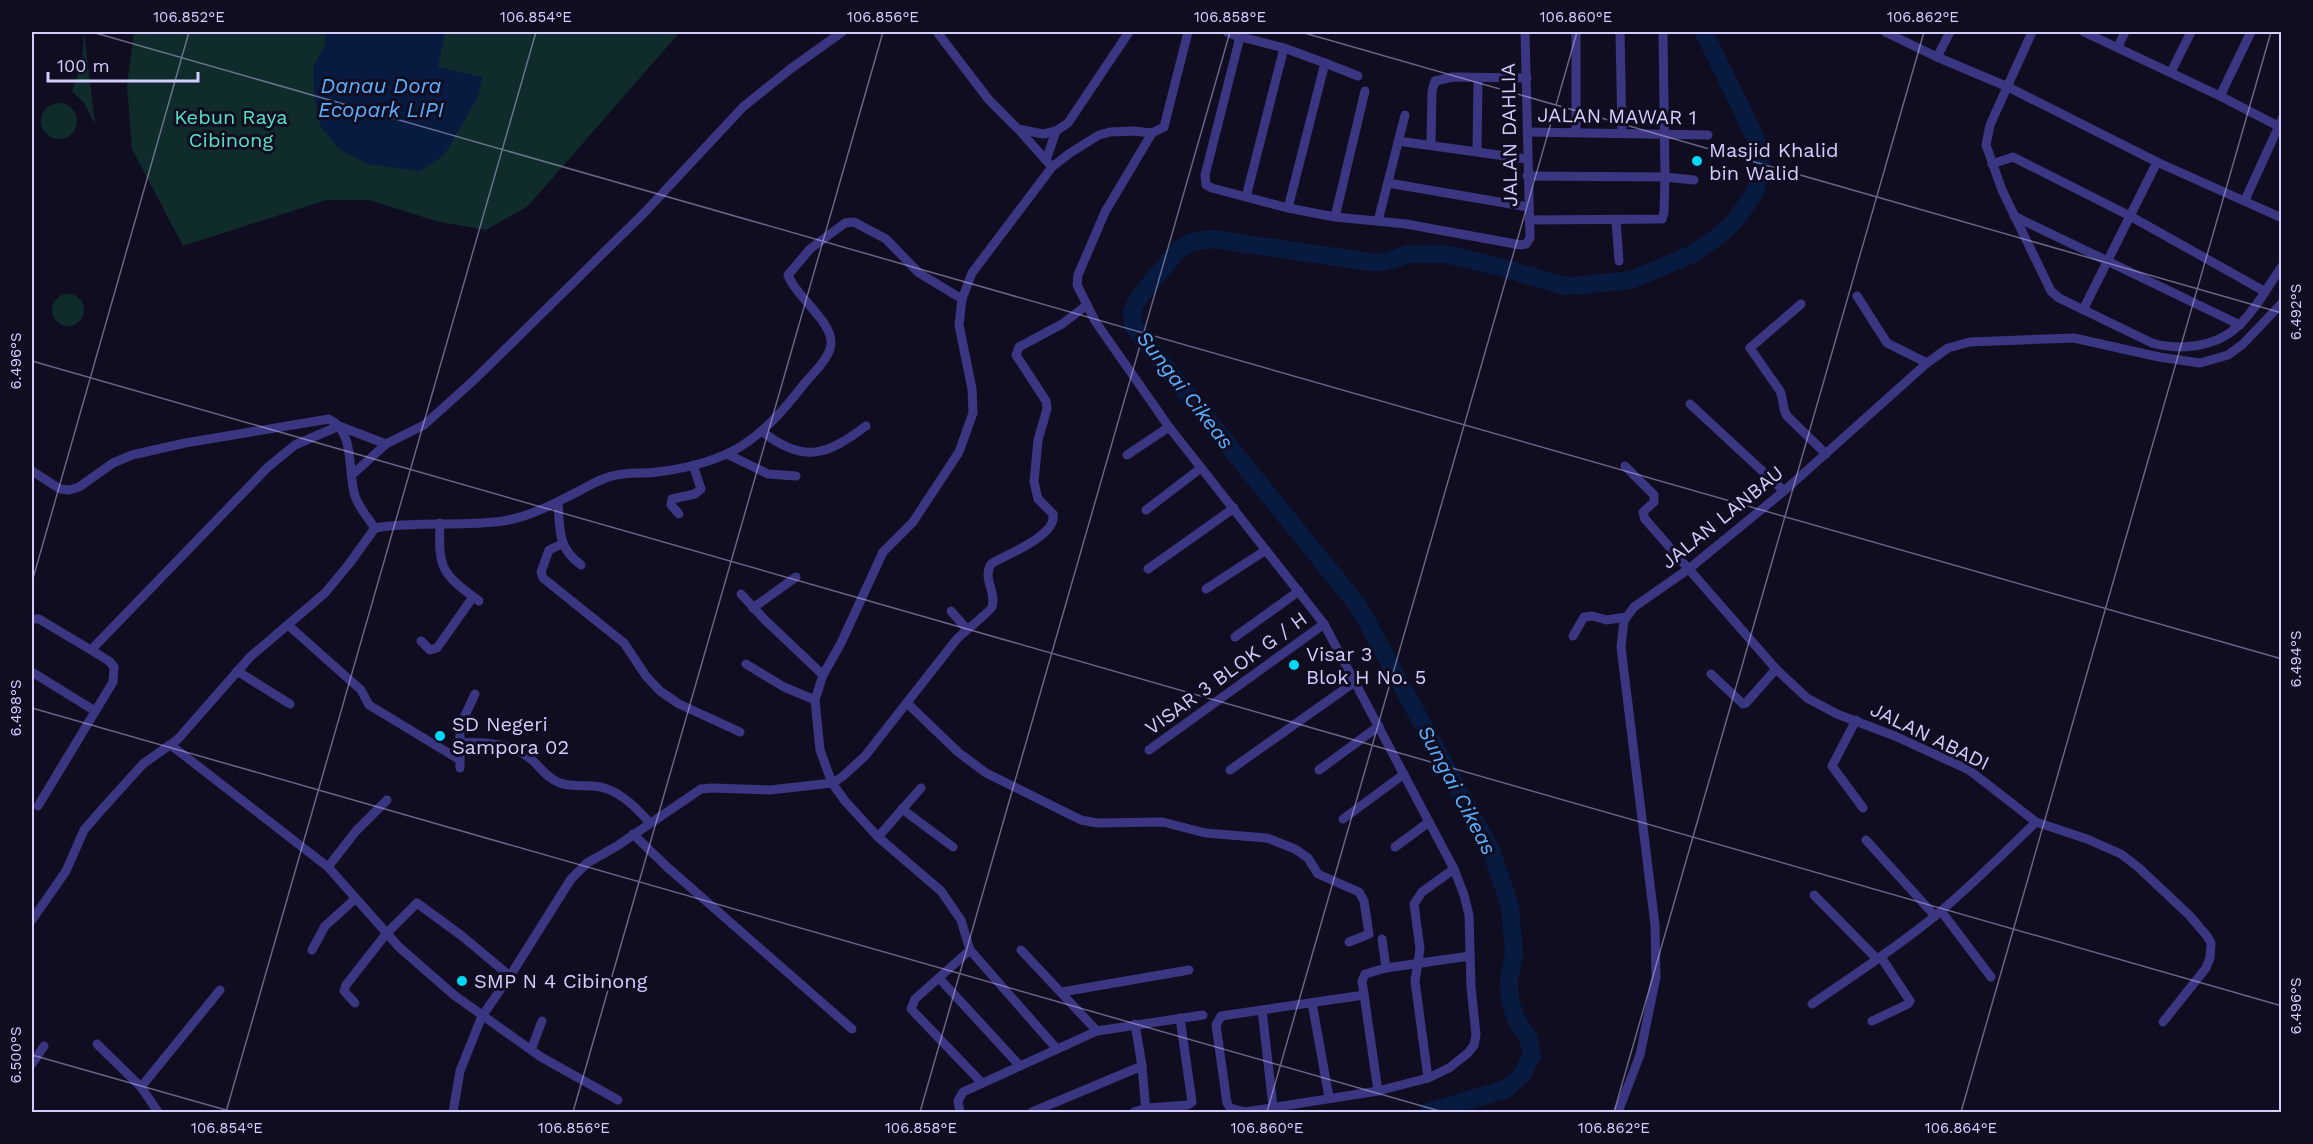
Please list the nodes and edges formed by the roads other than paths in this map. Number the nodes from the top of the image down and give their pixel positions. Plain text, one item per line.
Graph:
1 (842, 32) edge
2 (937, 32) edge
3 (1129, 32) edge
4 (1188, 32) edge
5 (1525, 32) edge
6 (1576, 32) edge
7 (1620, 32) edge
8 (1663, 32) edge
9 (1885, 32) edge
10 (1950, 32) edge
11 (2032, 32) edge
12 (2084, 32) edge
13 (2125, 32) edge
14 (2191, 32) edge
15 (2251, 32) edge
16 (1232, 34) edge
17 (2118, 46) junction
18 (1284, 48) junction
19 (1937, 57) junction
20 (1325, 63) junction
21 (2171, 72) junction
22 (1358, 76) dead end
23 (1478, 78) junction
24 (1527, 78) junction
25 (2008, 87) junction
26 (1365, 91) dead end
27 (2220, 96) junction
28 (1405, 115) dead end
29 (2280, 122) edge
30 (1018, 129) junction
31 (1056, 131) junction
32 (1527, 132) junction
33 (1152, 133) junction
34 (1576, 133) junction
35 (1622, 133) junction
36 (1664, 134) junction
37 (1708, 135) dead end
38 (1398, 141) junction
39 (1431, 145) junction
40 (1476, 151) junction
41 (1527, 159) junction
42 (2157, 162) junction
43 (1049, 164) junction
44 (1992, 164) junction
45 (1527, 176) junction
46 (1665, 177) junction
47 (1694, 180) dead end
48 (1388, 183) junction
49 (1246, 197) junction
50 (2245, 200) junction
51 (1528, 207) junction
52 (1288, 208) junction
53 (2014, 216) junction
54 (2130, 216) junction
55 (1335, 217) junction
56 (2282, 218) edge
57 (1529, 220) junction
58 (1616, 220) junction
59 (1378, 221) junction
60 (2108, 260) junction
61 (1619, 261) dead end
62 (2282, 266) edge
63 (2264, 291) junction
64 (1857, 296) dead end
65 (962, 299) junction
66 (2282, 303) edge
67 (1801, 304) dead end
68 (1087, 305) junction
69 (2083, 310) junction
70 (2240, 325) junction
71 (1927, 363) junction
72 (1690, 404) dead end
73 (339, 426) junction
74 (866, 426) dead end
75 (1169, 427) junction
76 (763, 432) junction
77 (386, 444) junction
78 (1826, 454) junction
79 (729, 455) junction
80 (1126, 455) dead end
81 (693, 465) junction
82 (1625, 466) dead end
83 (1201, 468) junction
84 (32, 471) edge
85 (352, 475) junction
86 (796, 476) dead end
87 (1784, 491) junction
88 (558, 502) junction
89 (1234, 508) junction
90 (1146, 510) dead end
91 (680, 514) dead end
92 (440, 523) junction
93 (375, 528) junction
94 (562, 544) junction
95 (1266, 550) junction
96 (581, 565) dead end
97 (1690, 568) junction
98 (1148, 569) dead end
99 (796, 577) dead end
100 (1206, 590) dead end
101 (1299, 591) junction
102 (741, 594) dead end
103 (753, 608) junction
104 (951, 611) dead end
105 (1626, 617) junction
106 (32, 619) edge
107 (1324, 624) junction
108 (288, 625) junction
109 (966, 628) junction
110 (1573, 636) dead end
111 (1235, 637) dead end
112 (421, 641) dead end
113 (91, 650) junction
114 (746, 664) dead end
115 (1776, 669) junction
116 (237, 671) junction
117 (32, 672) edge
118 (1711, 674) dead end
119 (823, 675) junction
120 (1356, 681) junction
121 (475, 694) dead end
122 (815, 700) junction
123 (906, 703) junction
124 (290, 705) dead end
125 (95, 711) junction
126 (1856, 720) junction
127 (1379, 726) junction
128 (740, 732) dead end
129 (460, 743) junction
130 (172, 746) junction
131 (1149, 750) dead end
132 (1230, 770) dead end
133 (1319, 770) dead end
134 (1404, 774) junction
135 (832, 783) junction
136 (921, 788) dead end
137 (387, 800) dead end
138 (38, 806) dead end
139 (1863, 808) dead end
140 (902, 809) junction
141 (1343, 819) dead end
142 (1429, 822) junction
143 (2036, 822) junction
144 (650, 823) junction
145 (633, 834) junction
146 (878, 837) junction
147 (1866, 840) dead end
148 (953, 847) dead end
149 (1395, 847) dead end
150 (328, 867) junction
151 (1454, 869) junction
152 (1814, 895) dead end
153 (355, 898) junction
154 (1938, 913) junction
155 (32, 920) edge
156 (386, 934) junction
157 (1383, 939) dead end
158 (1349, 942) dead end
159 (312, 950) dead end
160 (970, 950) junction
161 (1022, 950) dead end
162 (1470, 956) junction
163 (1879, 958) junction
164 (1417, 964) junction
165 (1386, 968) junction
166 (1189, 970) dead end
167 (510, 976) junction
168 (1991, 977) dead end
169 (939, 978) junction
170 (220, 990) dead end
171 (1062, 992) junction
172 (1364, 995) junction
173 (355, 1003) dead end
174 (1312, 1003) junction
175 (1812, 1004) dead end
176 (1262, 1010) junction
177 (1203, 1015) dead end
178 (482, 1016) junction
179 (1180, 1018) junction
180 (542, 1021) dead end
181 (1872, 1021) dead end
182 (2163, 1022) dead end
183 (1135, 1024) junction
184 (852, 1029) dead end
185 (1097, 1031) junction
186 (97, 1044) dead end
187 (44, 1046) dead end
188 (1056, 1048) junction
189 (531, 1050) junction
190 (32, 1064) edge
191 (1020, 1066) junction
192 (1142, 1066) junction
193 (1428, 1078) junction
194 (982, 1083) junction
195 (141, 1087) junction
196 (1377, 1091) junction
197 (1329, 1097) junction
198 (618, 1100) dead end
199 (1273, 1107) junction
200 (154, 1110) edge
201 (1146, 1111) edge
202 (453, 1113) edge
203 (960, 1113) edge
204 (1032, 1113) edge
205 (1134, 1113) edge
206 (1618, 1113) edge

1 - 77 street
2 - 30 street
3 - 31 street
4 - 33 street
5 - 24 street, JALAN DAHLIA
6 - 34 street
7 - 35 street
8 - 36 street
9 - 19 street
10 - 19 street
11 - 25 street
12 - 17 street
13 - 17 street
14 - 21 street
15 - 27 street
16 - 18 street
16 - 49 street
17 - 21 street
18 - 20 street
18 - 49 street
19 - 25 street
20 - 22 street
20 - 52 street
21 - 27 street
23 - 24 street
23 - 39 street
23 - 40 street
24 - 32 street, JALAN DAHLIA
25 - 42 street
25 - 44 street
26 - 55 street
27 - 29 street
28 - 38 street
29 - 50 street
30 - 31 street
30 - 43 street
31 - 43 street
32 - 34 street, JALAN MAWAR 1
32 - 41 street, JALAN DAHLIA
33 - 43 street
33 - 68 street
34 - 35 street, JALAN MAWAR 1
35 - 36 street, JALAN MAWAR 1
36 - 37 street, JALAN MAWAR 1
36 - 46 street
38 - 39 street
38 - 48 street
39 - 40 street
40 - 41 street
41 - 45 street, JALAN DAHLIA
42 - 50 street
42 - 54 street
43 - 65 street
44 - 53 street
44 - 54 street
45 - 46 street
45 - 51 street, JALAN DAHLIA
46 - 47 street
46 - 58 street
48 - 51 street
48 - 59 street
49 - 52 street
50 - 56 street
51 - 57 street, JALAN DAHLIA
52 - 55 street
53 - 60 street
53 - 69 street
54 - 60 street
54 - 63 street
55 - 59 street
57 - 58 street
57 - 59 street, JALAN DAHLIA
58 - 61 street
60 - 69 street
60 - 70 street
62 - 63 street
63 - 70 street
64 - 71 street
65 - 76 street
65 - 119 street
66 - 71 street, JALAN LANBAU
67 - 78 street
68 - 75 street
68 - 109 street
69 - 70 street
71 - 78 street, JALAN LANBAU
72 - 87 street
73 - 77 street
73 - 84 street
73 - 85 street
73 - 113 street
74 - 76 street
75 - 80 street
75 - 83 street
76 - 79 street
77 - 85 street
78 - 87 street, JALAN LANBAU
79 - 81 street
79 - 86 street
81 - 88 street
81 - 91 street
82 - 97 street, JALAN ABADI
83 - 89 street
83 - 90 street
85 - 93 street
87 - 97 street, JALAN LANBAU
88 - 92 street
88 - 94 street
89 - 95 street
89 - 98 street
92 - 93 street
92 - 112 street
93 - 108 street
94 - 96 street
94 - 128 street
95 - 100 street
95 - 101 street
97 - 105 street, JALAN LANBAU
97 - 115 street, JALAN ABADI
99 - 103 street
101 - 107 street
101 - 111 street
102 - 103 street
103 - 119 street
104 - 109 street
105 - 110 street
105 - 206 street
106 - 113 street
107 - 120 street
107 - 131 street, VISAR 3 BLOK G / H
108 - 116 street
108 - 129 street
109 - 123 street
113 - 125 street
114 - 122 street
115 - 118 street
115 - 126 street, JALAN ABADI
116 - 124 street
116 - 130 street
117 - 125 street
119 - 122 street
120 - 127 street
120 - 132 street
121 - 129 street
122 - 135 street
123 - 135 street
123 - 158 street
125 - 138 street
126 - 139 street
126 - 143 street, JALAN ABADI
127 - 133 street
127 - 134 street
129 - 144 street
130 - 150 street
130 - 155 street
134 - 141 street
134 - 142 street
135 - 144 street
135 - 146 street
136 - 140 street
137 - 150 street
140 - 146 street
140 - 148 street
142 - 149 street
142 - 151 street
143 - 154 street
143 - 182 street, JALAN ABADI
144 - 145 street
145 - 167 street
145 - 184 street
146 - 160 street
147 - 154 street
150 - 153 street
151 - 162 street
151 - 164 street
152 - 163 street
153 - 156 street
153 - 159 street
154 - 163 street
154 - 168 street
156 - 167 street
156 - 173 street
156 - 178 street
157 - 165 street
160 - 169 street
160 - 188 street
161 - 171 street
162 - 164 street
162 - 193 street
163 - 175 street
163 - 181 street
164 - 165 street
164 - 193 street
165 - 172 street
166 - 171 street
167 - 178 street
169 - 191 street
169 - 194 street
170 - 195 street
171 - 185 street
172 - 174 street
172 - 196 street
174 - 176 street
174 - 197 street
176 - 199 street
176 - 199 street
177 - 179 street
178 - 189 street
178 - 202 street
179 - 183 street
179 - 201 street
180 - 189 street
183 - 185 street
183 - 192 street
185 - 188 street
186 - 195 street
187 - 190 street
188 - 191 street
189 - 198 street
191 - 194 street
192 - 201 street
192 - 204 street
193 - 196 street
194 - 203 street
195 - 200 street
196 - 197 street
197 - 199 street
201 - 205 street

